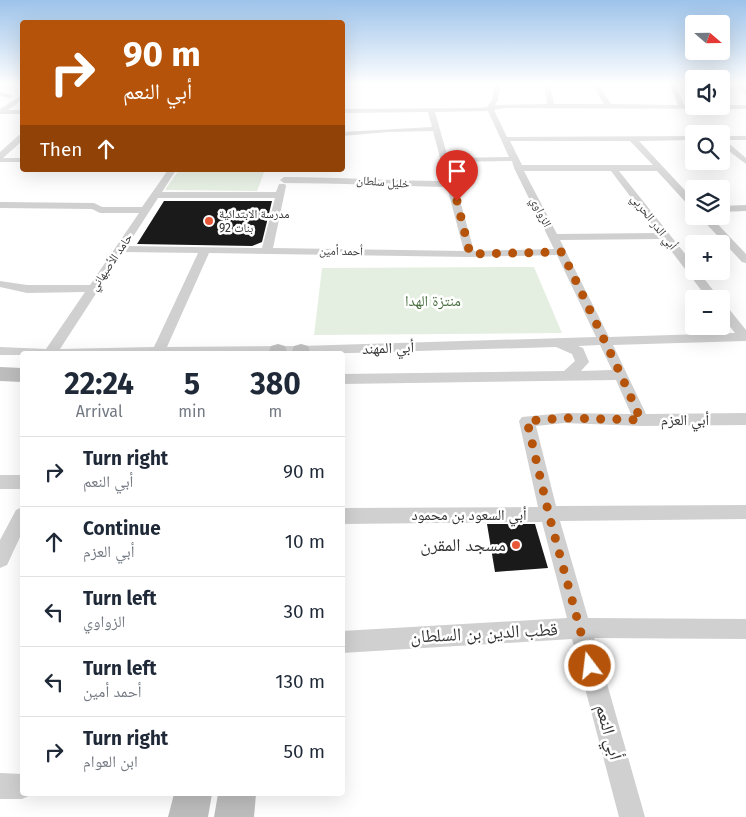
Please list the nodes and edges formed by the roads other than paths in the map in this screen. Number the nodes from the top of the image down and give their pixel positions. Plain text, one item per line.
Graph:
1 (435, 122) edge
2 (496, 122) edge
3 (437, 129) junction
4 (345, 134) edge
5 (685, 138) edge
6 (746, 138) edge
7 (20, 139) edge
8 (504, 139) junction
9 (633, 139) junction
10 (730, 139) edge
11 (730, 148) edge
12 (0, 156) edge
13 (0, 160) edge
14 (20, 160) edge
15 (445, 160) junction
16 (746, 162) edge
17 (516, 164) junction
18 (613, 168) junction
19 (659, 168) junction
20 (171, 172) edge
21 (285, 175) edge
22 (453, 184) junction
23 (156, 195) junction
24 (279, 195) junction
25 (685, 196) edge
26 (0, 205) edge
27 (730, 208) edge
28 (746, 208) edge
29 (146, 210) junction
30 (713, 225) edge
31 (664, 236) junction
32 (554, 237) junction
33 (121, 249) junction
34 (205, 250) junction
35 (267, 250) junction
36 (562, 252) junction
37 (470, 254) junction
38 (746, 260) edge
39 (0, 284) edge
40 (94, 288) junction
41 (707, 290) edge
42 (730, 319) edge
43 (745, 337) edge
44 (555, 342) junction
45 (604, 342) junction
46 (0, 351) edge
47 (51, 351) edge
48 (159, 351) edge
49 (326, 351) edge
50 (20, 352) edge
51 (0, 374) edge
52 (569, 374) junction
53 (20, 375) edge
54 (621, 375) junction
55 (345, 379) edge
56 (564, 418) joint
57 (641, 420) junction
58 (746, 420) edge
59 (0, 482) edge
60 (20, 482) edge
61 (746, 512) edge
62 (549, 515) junction
63 (345, 516) edge
64 (20, 519) edge
65 (0, 558) edge
66 (580, 628) junction
67 (746, 629) edge
68 (345, 642) edge
69 (0, 786) edge
70 (20, 786) edge
71 (193, 796) edge
72 (237, 796) edge
73 (188, 817) edge
74 (234, 817) edge
75 (632, 817) edge

1 - 3 street
2 - 8 street, الزواوي
3 - 4 street
3 - 15 street
5 - 9 street
6 - 10 street
7 - 12 street
8 - 9 street
8 - 17 street, الزواوي
9 - 19 street
11 - 16 street
13 - 14 street
15 - 17 street
15 - 22 street
17 - 18 street
17 - 32 street, الزواوي
18 - 19 street
18 - 31 street, أبي الدر الحربي
19 - 25 street
20 - 23 street, حامد الأصبهاني
21 - 22 street, خليل سلطان
21 - 24 street
22 - 37 street
23 - 24 street
23 - 29 street, حامد الأصبهاني
24 - 35 street
26 - 29 street
27 - 28 street
29 - 33 street, حامد الأصبهاني
30 - 38 street
31 - 32 street
31 - 41 street, أبي الدر الحربي
32 - 36 street, الزواوي
33 - 34 street, أحمد أمين
33 - 40 street, حامد الأصبهاني
34 - 35 street, أحمد أمين
34 - 48 street
35 - 37 street, أحمد أمين
36 - 37 street, أحمد أمين
36 - 45 street, الزواوي
39 - 40 street
40 - 47 street, حامد الأصبهاني
42 - 43 street
43 - 45 street, أبي المهند
44 - 45 street, أبي المهند
44 - 49 street, أبي المهند
44 - 52 street
45 - 54 street, الزواوي
46 - 50 street, أبي المهند
51 - 53 street
52 - 54 street, أبي المهند
52 - 55 street, أبي المهند
54 - 57 street, الزواوي
56 - 57 street, أبي العزم
56 - 62 street, أبي النعم
57 - 58 street, أبي العزم
59 - 60 street
61 - 62 street, أبي السعود بن محمود
62 - 63 street, أبي السعود بن محمود
62 - 66 street, أبي النعم
64 - 65 street
66 - 67 street, قطب الدين بن السلطان
66 - 68 street, قطب الدين بن السلطان
66 - 75 street, أبي النعم
69 - 70 street
71 - 73 street
72 - 74 street

